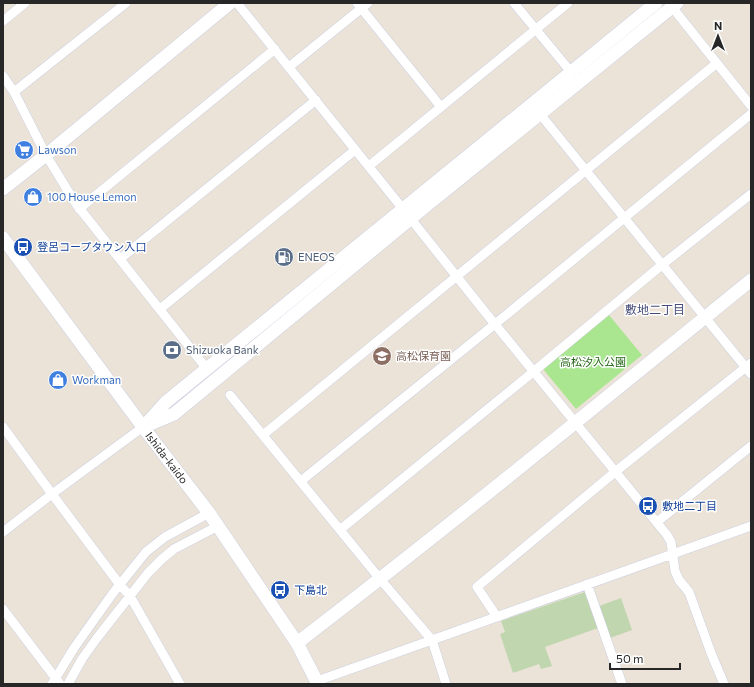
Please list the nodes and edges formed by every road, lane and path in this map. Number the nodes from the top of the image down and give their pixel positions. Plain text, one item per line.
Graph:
1 (25, 3) edge
2 (126, 3) edge
3 (230, 3) edge
4 (237, 3) edge
5 (514, 3) edge
6 (568, 3) edge
7 (656, 3) edge
8 (362, 5) edge
9 (675, 5) edge
10 (3, 21) edge
11 (536, 30) junction
12 (275, 50) junction
13 (717, 64) junction
14 (289, 67) junction
15 (571, 72) junction
16 (3, 76) edge
17 (14, 92) junction
18 (316, 100) junction
19 (751, 106) edge
20 (441, 107) junction
21 (540, 114) junction
22 (751, 114) edge
23 (355, 150) junction
24 (46, 155) junction
25 (369, 166) junction
26 (586, 170) junction
27 (3, 189) edge
28 (751, 194) edge
29 (79, 209) junction
30 (407, 214) junction
31 (625, 218) junction
32 (3, 238) edge
33 (120, 259) junction
34 (663, 264) junction
35 (456, 276) junction
36 (751, 280) edge
37 (160, 309) junction
38 (704, 318) junction
39 (495, 324) junction
40 (749, 368) edge
41 (207, 369) junction
42 (534, 372) junction
43 (230, 395) dead end
44 (575, 423) junction
45 (3, 426) edge
46 (143, 428) junction
47 (263, 435) junction
48 (751, 446) edge
49 (615, 472) junction
50 (301, 481) junction
51 (52, 494) junction
52 (210, 513) junction
53 (657, 522) junction
54 (218, 526) junction
55 (751, 526) edge
56 (340, 529) junction
57 (3, 532) edge
58 (673, 554) junction
59 (380, 579) junction
60 (587, 584) junction
61 (120, 585) junction
62 (130, 596) junction
63 (3, 609) edge
64 (498, 617) junction
65 (432, 640) junction
66 (297, 643) junction
67 (56, 682) edge
68 (318, 682) edge
69 (68, 684) edge
70 (180, 684) edge
71 (446, 684) edge
72 (622, 684) edge
73 (724, 684) edge

1 - 10 street
2 - 17 street
3 - 24 street
4 - 12 street
5 - 11 street
6 - 11 street
7 - 15 street
8 - 14 street
8 - 20 street
9 - 13 street
9 - 21 street
11 - 15 street
11 - 20 street
12 - 14 street
12 - 29 street
13 - 19 street
13 - 26 street
14 - 18 street
15 - 30 street
16 - 17 street
17 - 24 street
18 - 23 street
18 - 33 street
20 - 25 street
21 - 26 street
21 - 30 street
22 - 31 street
23 - 25 street
23 - 37 street
24 - 27 street
24 - 29 street
25 - 30 street
26 - 31 street
26 - 35 street
28 - 34 street
29 - 33 street
30 - 35 street
30 - 41 street
30 - 46 street
31 - 34 street
31 - 39 street
32 - 46 street, Ishida-kaido
33 - 37 street
34 - 38 street
34 - 42 street
35 - 39 street
35 - 47 street
36 - 38 street
37 - 41 street
38 - 40 street
38 - 44 street
39 - 42 street
39 - 50 street
40 - 49 street
41 - 46 street
42 - 44 street
42 - 56 street
43 - 47 street
44 - 49 street
44 - 59 street
45 - 51 street
46 - 51 street
46 - 52 street, Ishida-kaido
47 - 50 street
48 - 53 street
49 - 53 street
49 - 64 street
50 - 56 street
51 - 57 street
51 - 61 street
52 - 54 street, Ishida-kaido
52 - 61 street
53 - 58 street
54 - 62 street
54 - 66 street, Ishida-kaido
55 - 58 street
56 - 59 street
58 - 60 street
58 - 73 street
59 - 65 street
59 - 66 street
60 - 64 street
60 - 72 street
61 - 62 street
61 - 67 street
62 - 69 street
62 - 70 street
63 - 67 street
64 - 65 street
65 - 68 street
65 - 71 street
66 - 68 street, Ishida-kaido

